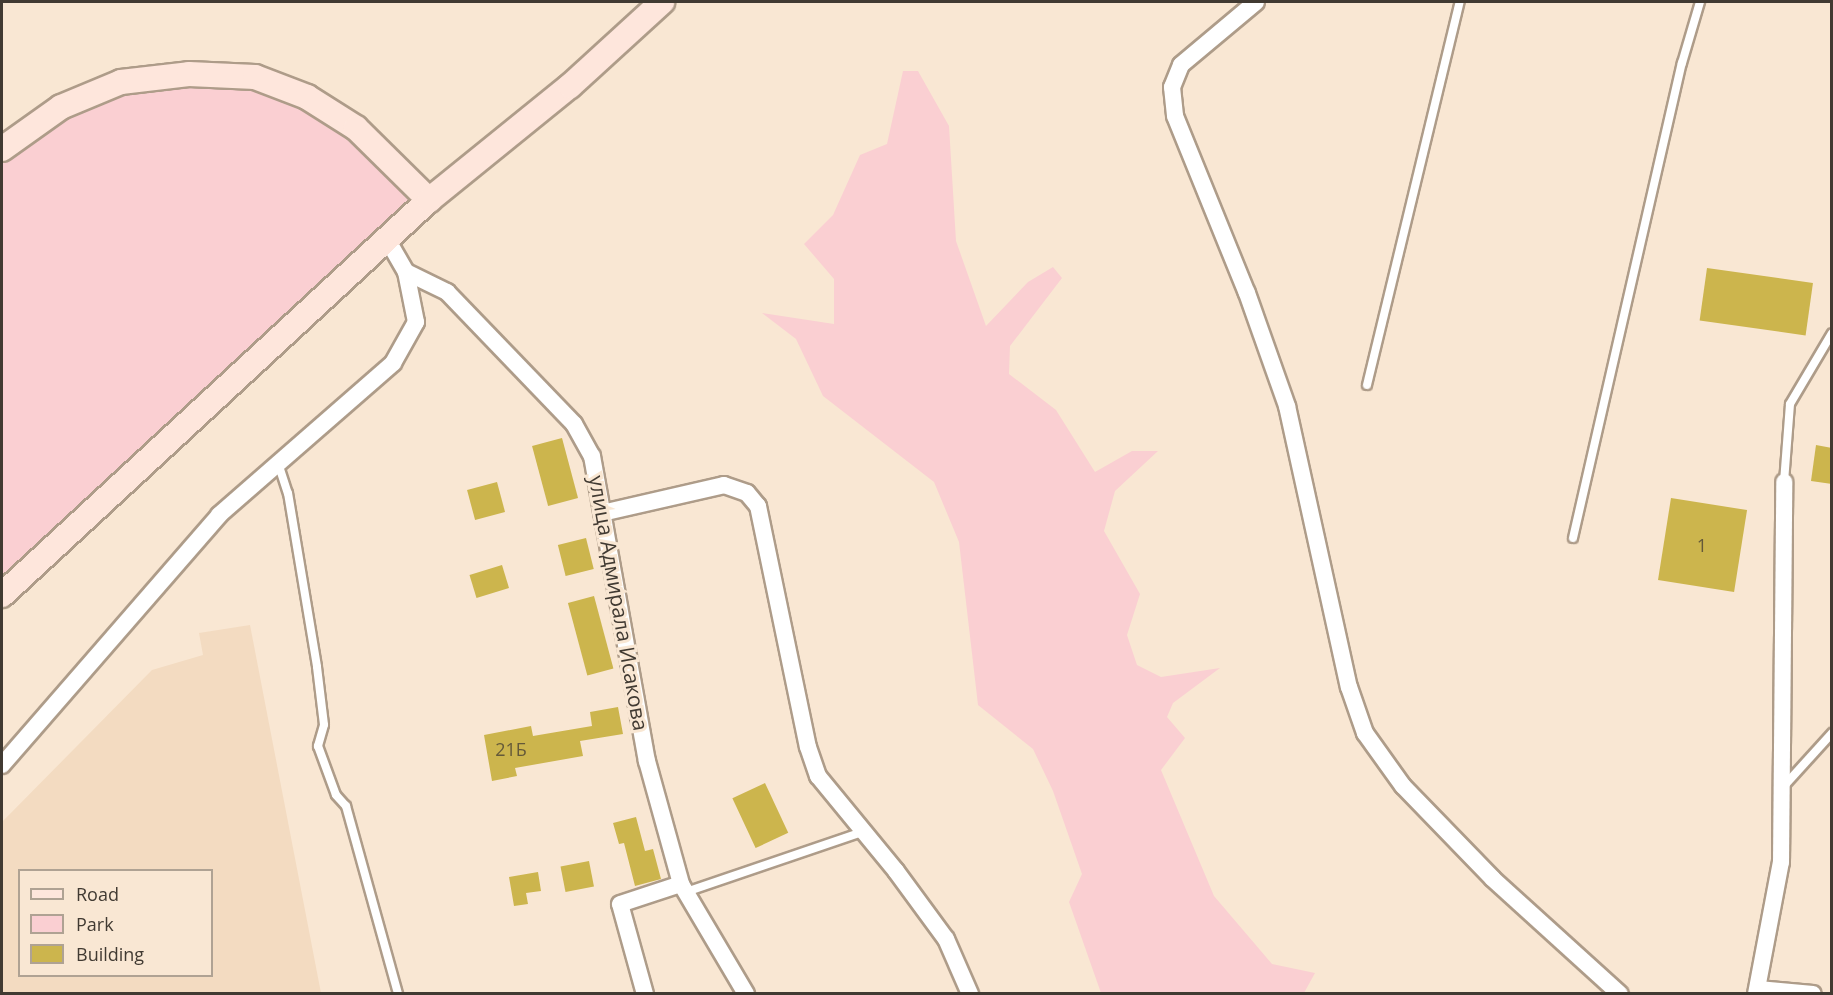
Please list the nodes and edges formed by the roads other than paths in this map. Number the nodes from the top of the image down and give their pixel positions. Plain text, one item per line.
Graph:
1 (662, 2) edge
2 (1256, 2) edge
3 (1461, 2) edge
4 (1700, 2) edge
5 (2, 149) edge
6 (429, 200) junction
7 (387, 239) junction
8 (406, 272) junction
9 (1832, 333) edge
10 (1367, 385) dead end
11 (278, 463) junction
12 (1784, 482) joint
13 (602, 513) junction
14 (1573, 538) dead end
15 (2, 596) edge
16 (1832, 733) edge
17 (2, 765) edge
18 (1782, 789) junction
19 (862, 832) junction
20 (684, 888) junction
21 (1757, 991) edge
22 (398, 993) edge
23 (645, 993) edge
24 (746, 993) edge
25 (970, 993) edge
26 (1620, 993) edge
27 (1813, 993) edge

1 - 6 main road
2 - 26 street
3 - 10 lane
4 - 14 lane
5 - 6 main road
6 - 7 main road
7 - 8 street
7 - 15 main road
8 - 11 street
8 - 13 street, улица Адмирала Исакова
9 - 12 lane
11 - 17 street
11 - 22 lane
12 - 18 street
13 - 19 street
13 - 20 street, улица Адмирала Исакова
16 - 18 lane
18 - 21 street
19 - 20 lane
19 - 25 street
20 - 23 street
20 - 24 street, улица Адмирала Исакова
21 - 27 street

